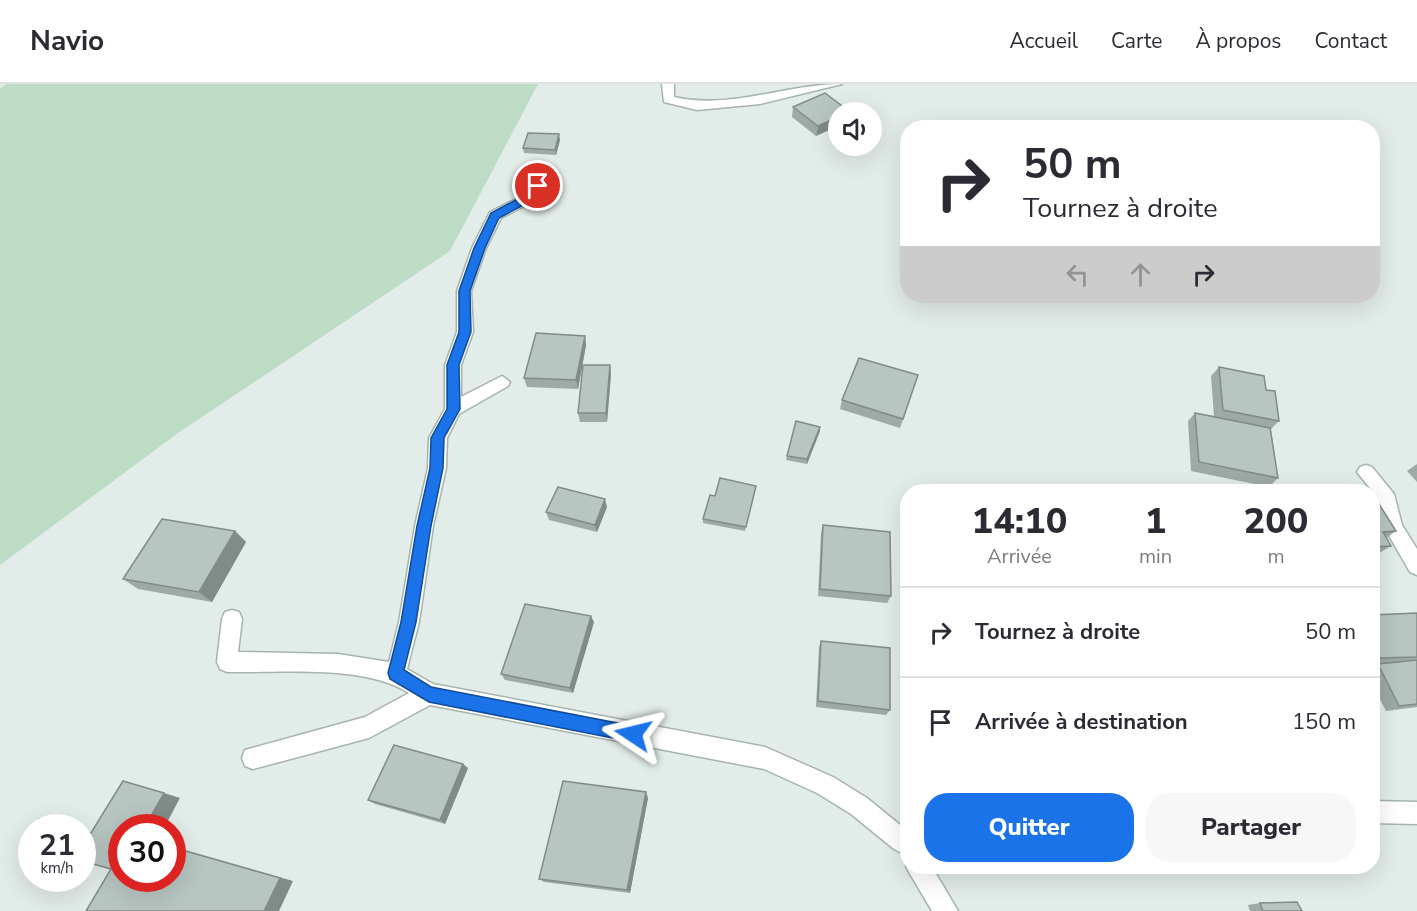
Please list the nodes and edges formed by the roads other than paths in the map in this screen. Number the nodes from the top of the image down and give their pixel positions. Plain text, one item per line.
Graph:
1 (668, 84) edge
2 (836, 84) edge
3 (544, 176) dead end
4 (502, 382) dead end
5 (453, 409) junction
6 (1366, 472) dead end
7 (1376, 484) edge
8 (1380, 488) edge
9 (1417, 566) edge
10 (232, 619) dead end
11 (396, 673) junction
12 (429, 694) junction
13 (253, 758) dead end
14 (1380, 812) edge
15 (1417, 813) edge
16 (900, 838) edge
17 (922, 874) edge
18 (946, 911) edge

1 - 2 street
3 - 5 street
4 - 5 street
5 - 11 street
6 - 7 street
8 - 9 street
10 - 11 street
11 - 12 street
12 - 13 street
12 - 16 street
14 - 15 street
17 - 18 street

